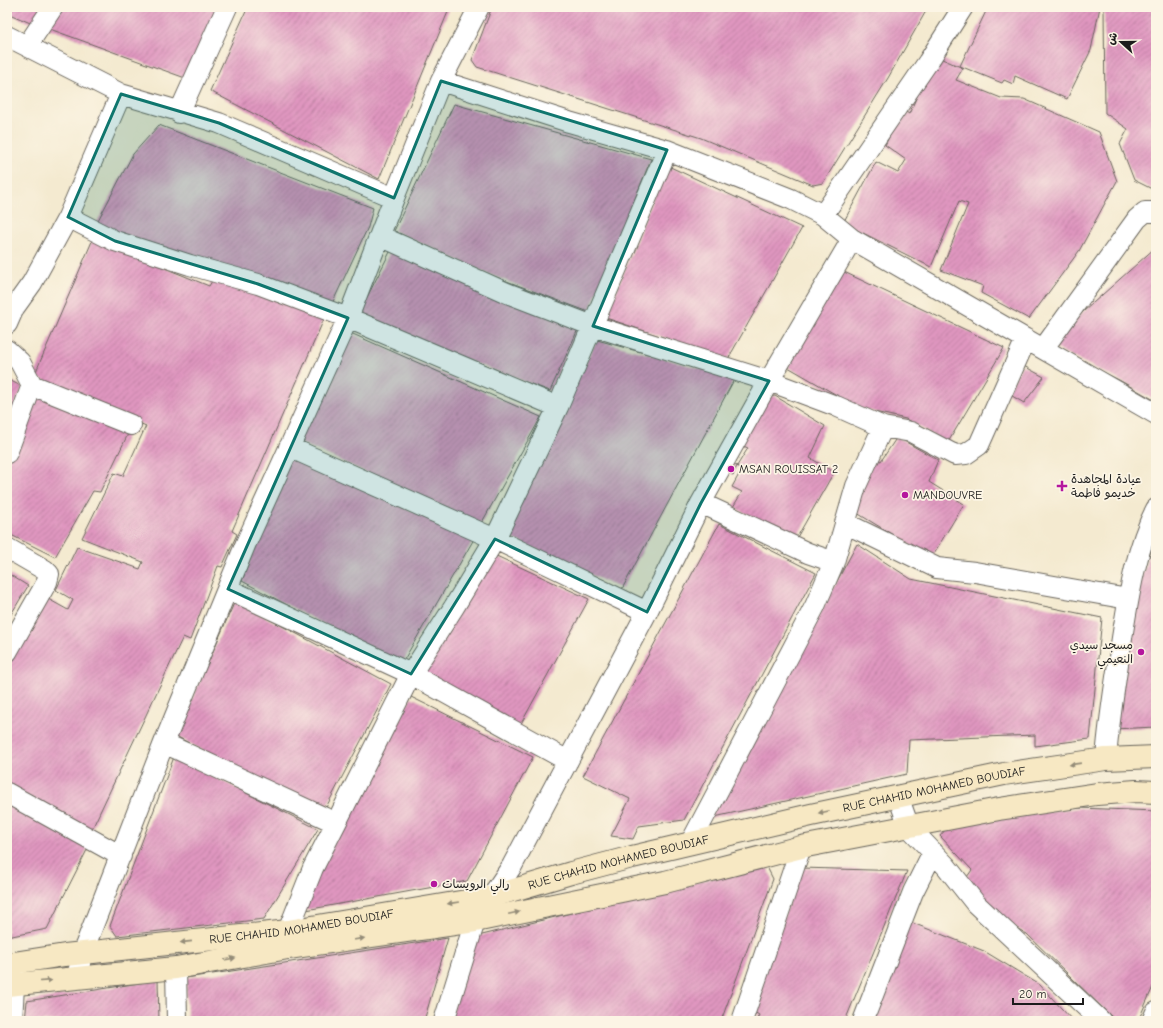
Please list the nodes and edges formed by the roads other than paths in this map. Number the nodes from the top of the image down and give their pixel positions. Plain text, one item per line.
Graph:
1 (53, 7) edge
2 (227, 7) edge
3 (479, 7) edge
4 (963, 7) edge
5 (7, 36) edge
6 (27, 46) junction
7 (441, 81) junction
8 (121, 94) junction
9 (179, 113) junction
10 (667, 150) junction
11 (394, 198) junction
12 (1156, 212) edge
13 (823, 215) junction
14 (68, 217) junction
15 (380, 236) junction
16 (852, 238) junction
17 (348, 318) junction
18 (7, 324) edge
19 (593, 326) junction
20 (1026, 339) junction
21 (1043, 349) junction
22 (7, 350) edge
23 (769, 380) junction
24 (32, 385) junction
25 (558, 407) junction
26 (1156, 414) edge
27 (131, 425) dead end
28 (883, 427) junction
29 (289, 447) junction
30 (7, 453) edge
31 (701, 503) junction
32 (1156, 509) edge
33 (845, 523) junction
34 (494, 539) junction
35 (7, 548) edge
36 (834, 562) junction
37 (228, 589) junction
38 (1128, 599) junction
39 (647, 612) junction
40 (7, 652) edge
41 (411, 674) junction
42 (164, 743) junction
43 (1156, 757) edge
44 (1106, 759) junction
45 (568, 761) junction
46 (1156, 792) edge
47 (7, 793) edge
48 (898, 796) junction
49 (336, 823) junction
50 (909, 827) junction
51 (690, 844) junction
52 (801, 847) junction
53 (933, 852) junction
54 (121, 856) junction
55 (490, 897) junction
56 (475, 921) junction
57 (288, 940) junction
58 (82, 954) junction
59 (176, 968) junction
60 (11, 974) edge
61 (77, 978) junction
62 (1156, 1012) edge
63 (12, 1021) edge
64 (177, 1021) edge
65 (444, 1021) edge
66 (742, 1021) edge
67 (863, 1021) edge
68 (1101, 1021) edge
69 (1152, 1021) edge

1 - 6 street
2 - 9 street
3 - 7 street
4 - 13 street
5 - 6 street
6 - 8 street
7 - 10 street
7 - 11 street
8 - 9 street
8 - 14 street
9 - 11 street
10 - 13 street
10 - 19 street
11 - 15 street
12 - 21 street
13 - 16 street
14 - 17 street
14 - 18 street
15 - 17 street
15 - 19 street
16 - 20 street
16 - 23 street
17 - 25 street
17 - 29 street
19 - 23 street
19 - 25 street
20 - 21 street
20 - 28 street
21 - 26 street
22 - 24 street
23 - 28 street
23 - 31 street
24 - 27 street
24 - 30 street
25 - 34 street
28 - 33 street
29 - 34 street
29 - 37 street
31 - 36 street
31 - 39 street
32 - 38 street
33 - 36 street
33 - 38 street
34 - 39 street
34 - 41 street
35 - 40 street
36 - 51 street
37 - 41 street
37 - 42 street
38 - 44 street
39 - 45 street
41 - 45 street
41 - 49 street
42 - 49 street
42 - 54 street
43 - 44 main road, RUE CHAHID MOHAMED BOUDIAF
44 -> 48 main road, RUE CHAHID MOHAMED BOUDIAF
45 - 55 street
46 - 50 main road, RUE CHAHID MOHAMED BOUDIAF
47 - 54 street
48 - 50 street
48 -> 51 main road, RUE CHAHID MOHAMED BOUDIAF
49 - 57 street
50 - 52 main road, RUE CHAHID MOHAMED BOUDIAF
50 - 53 street
51 - 55 main road, RUE CHAHID MOHAMED BOUDIAF
56 -> 52 main road, RUE CHAHID MOHAMED BOUDIAF
52 - 66 street
53 - 67 street
53 - 68 street
54 - 58 street
55 - 56 street
55 -> 57 main road, RUE CHAHID MOHAMED BOUDIAF
57 -> 56 main road, RUE CHAHID MOHAMED BOUDIAF
56 - 65 street
57 -> 58 main road, RUE CHAHID MOHAMED BOUDIAF
59 -> 57 main road, RUE CHAHID MOHAMED BOUDIAF
58 - 60 main road, RUE CHAHID MOHAMED BOUDIAF
58 - 61 street
59 - 61 main road, RUE CHAHID MOHAMED BOUDIAF
59 - 64 street
60 -> 61 main road, RUE CHAHID MOHAMED BOUDIAF
60 - 63 street
62 - 69 street

